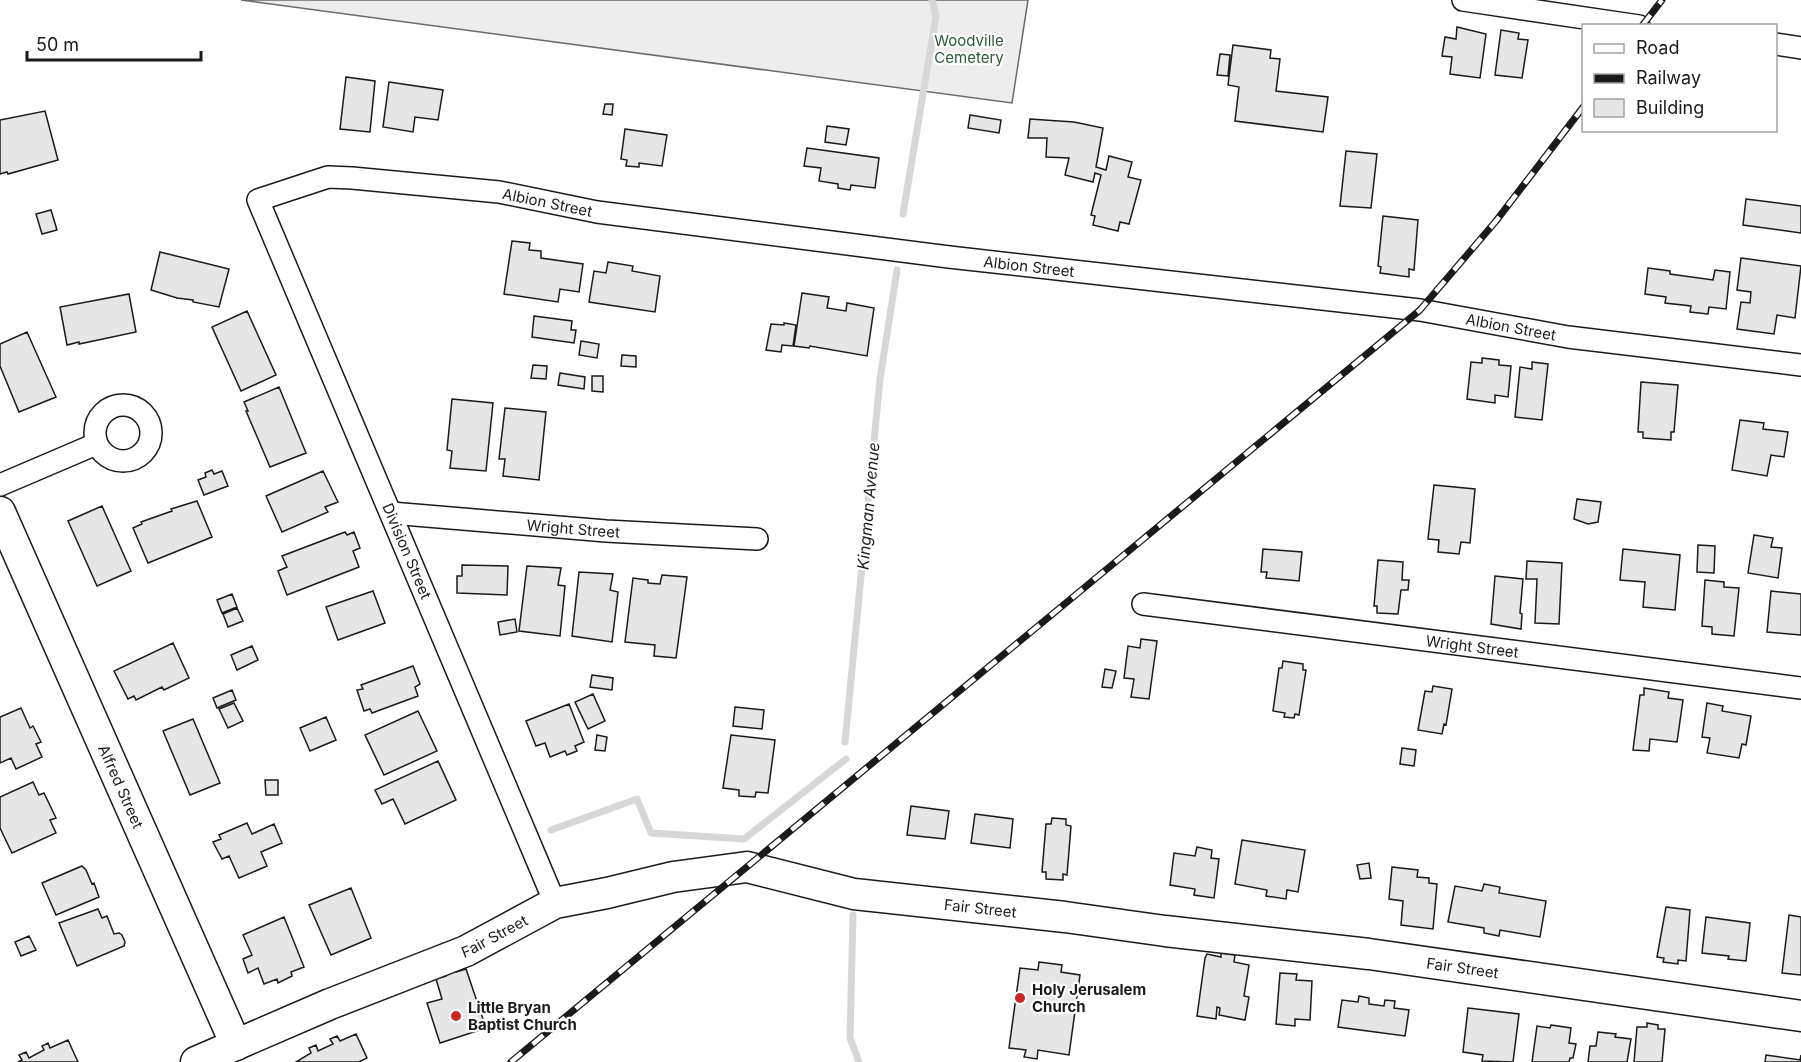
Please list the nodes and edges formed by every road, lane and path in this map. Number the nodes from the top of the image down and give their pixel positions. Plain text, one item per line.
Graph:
1 (1463, 0) edge
2 (1625, 24) edge
3 (1777, 44) edge
4 (1801, 48) edge
5 (258, 200) joint
6 (1801, 365) edge
7 (96, 444) dead end
8 (0, 485) edge
9 (0, 512) edge
10 (391, 513) junction
11 (757, 539) dead end
12 (1143, 604) dead end
13 (1801, 688) edge
14 (555, 903) junction
15 (1801, 1016) edge
16 (240, 1054) edge
17 (196, 1062) edge

1 - 2 street
3 - 4 street
5 - 6 street, Albion Street
5 - 10 street, Division Street
7 - 8 street
9 - 16 street, Alfred Street
10 - 11 street, Wright Street
10 - 14 street, Division Street
12 - 13 street, Wright Street
14 - 15 street, Fair Street
14 - 16 street, Fair Street
16 - 17 street, Fair Street

